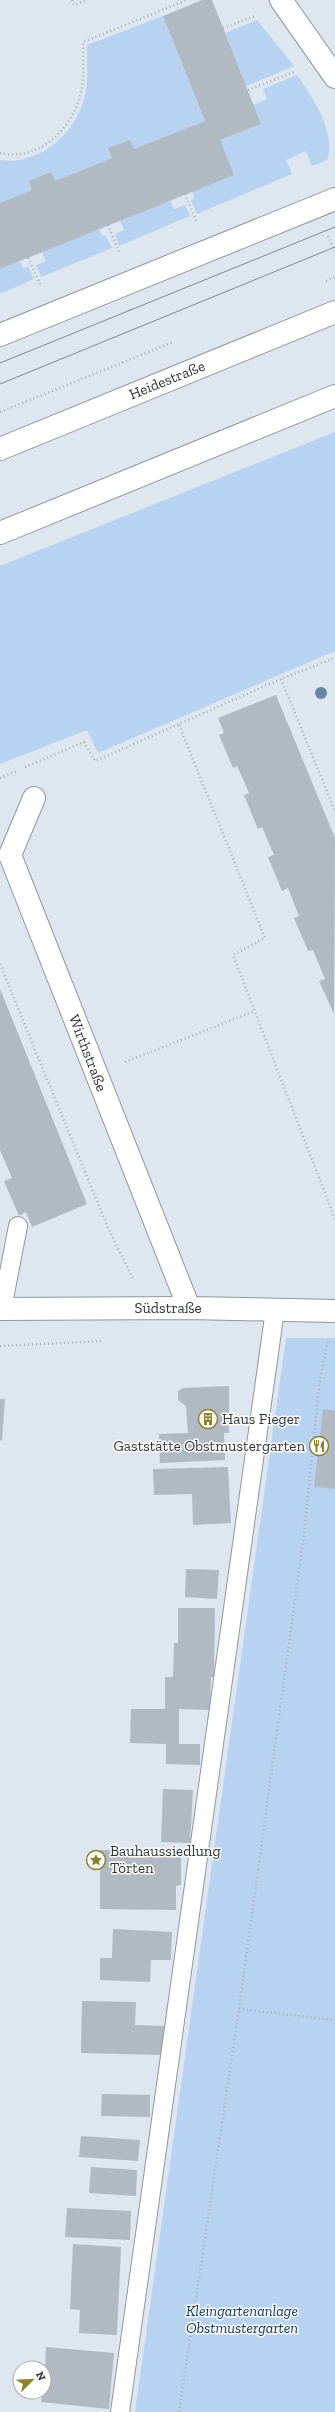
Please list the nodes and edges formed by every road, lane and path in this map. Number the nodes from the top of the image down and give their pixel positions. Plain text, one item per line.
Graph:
1 (72, 0) edge
2 (86, 0) edge
3 (187, 0) edge
4 (281, 0) edge
5 (329, 69) edge
6 (248, 90) dead end
7 (0, 153) edge
8 (335, 199) edge
9 (335, 277) edge
10 (322, 282) dead end
11 (335, 312) edge
12 (0, 335) edge
13 (181, 339) dead end
14 (335, 396) edge
15 (0, 412) edge
16 (0, 449) edge
17 (0, 532) edge
18 (335, 658) edge
19 (281, 679) junction
20 (179, 725) junction
21 (0, 778) edge
22 (34, 798) dead end
23 (335, 811) edge
24 (0, 964) edge
25 (255, 1011) junction
26 (96, 1073) junction
27 (335, 1219) edge
28 (18, 1226) dead end
29 (134, 1308) junction
30 (189, 1308) junction
31 (1, 1309) edge
32 (275, 1310) junction
33 (334, 1311) edge
34 (314, 1444) junction
35 (319, 1446) dead end
36 (239, 2009) junction
37 (335, 2020) edge
38 (120, 2412) edge
39 (179, 2412) edge

1 - 2 path
3 - 7 path
4 - 5 street
5 - 6 path
8 - 12 street
9 - 10 path
11 - 16 street, Heidestraße
13 - 15 path
14 - 17 street
18 - 19 path
19 - 20 path
19 - 23 path
20 - 21 path
20 - 25 path
22 - 26 street, Wirthstraße
24 - 29 path
25 - 26 path
25 - 27 path
26 - 30 street, Wirthstraße
28 - 31 lane
29 - 30 street, Südstraße
29 - 31 street, Südstraße
30 - 32 street, Südstraße
32 - 33 street, Südstraße
32 - 38 lane
33 - 34 path
34 - 35 path
34 - 36 path
36 - 37 path
36 - 39 path

